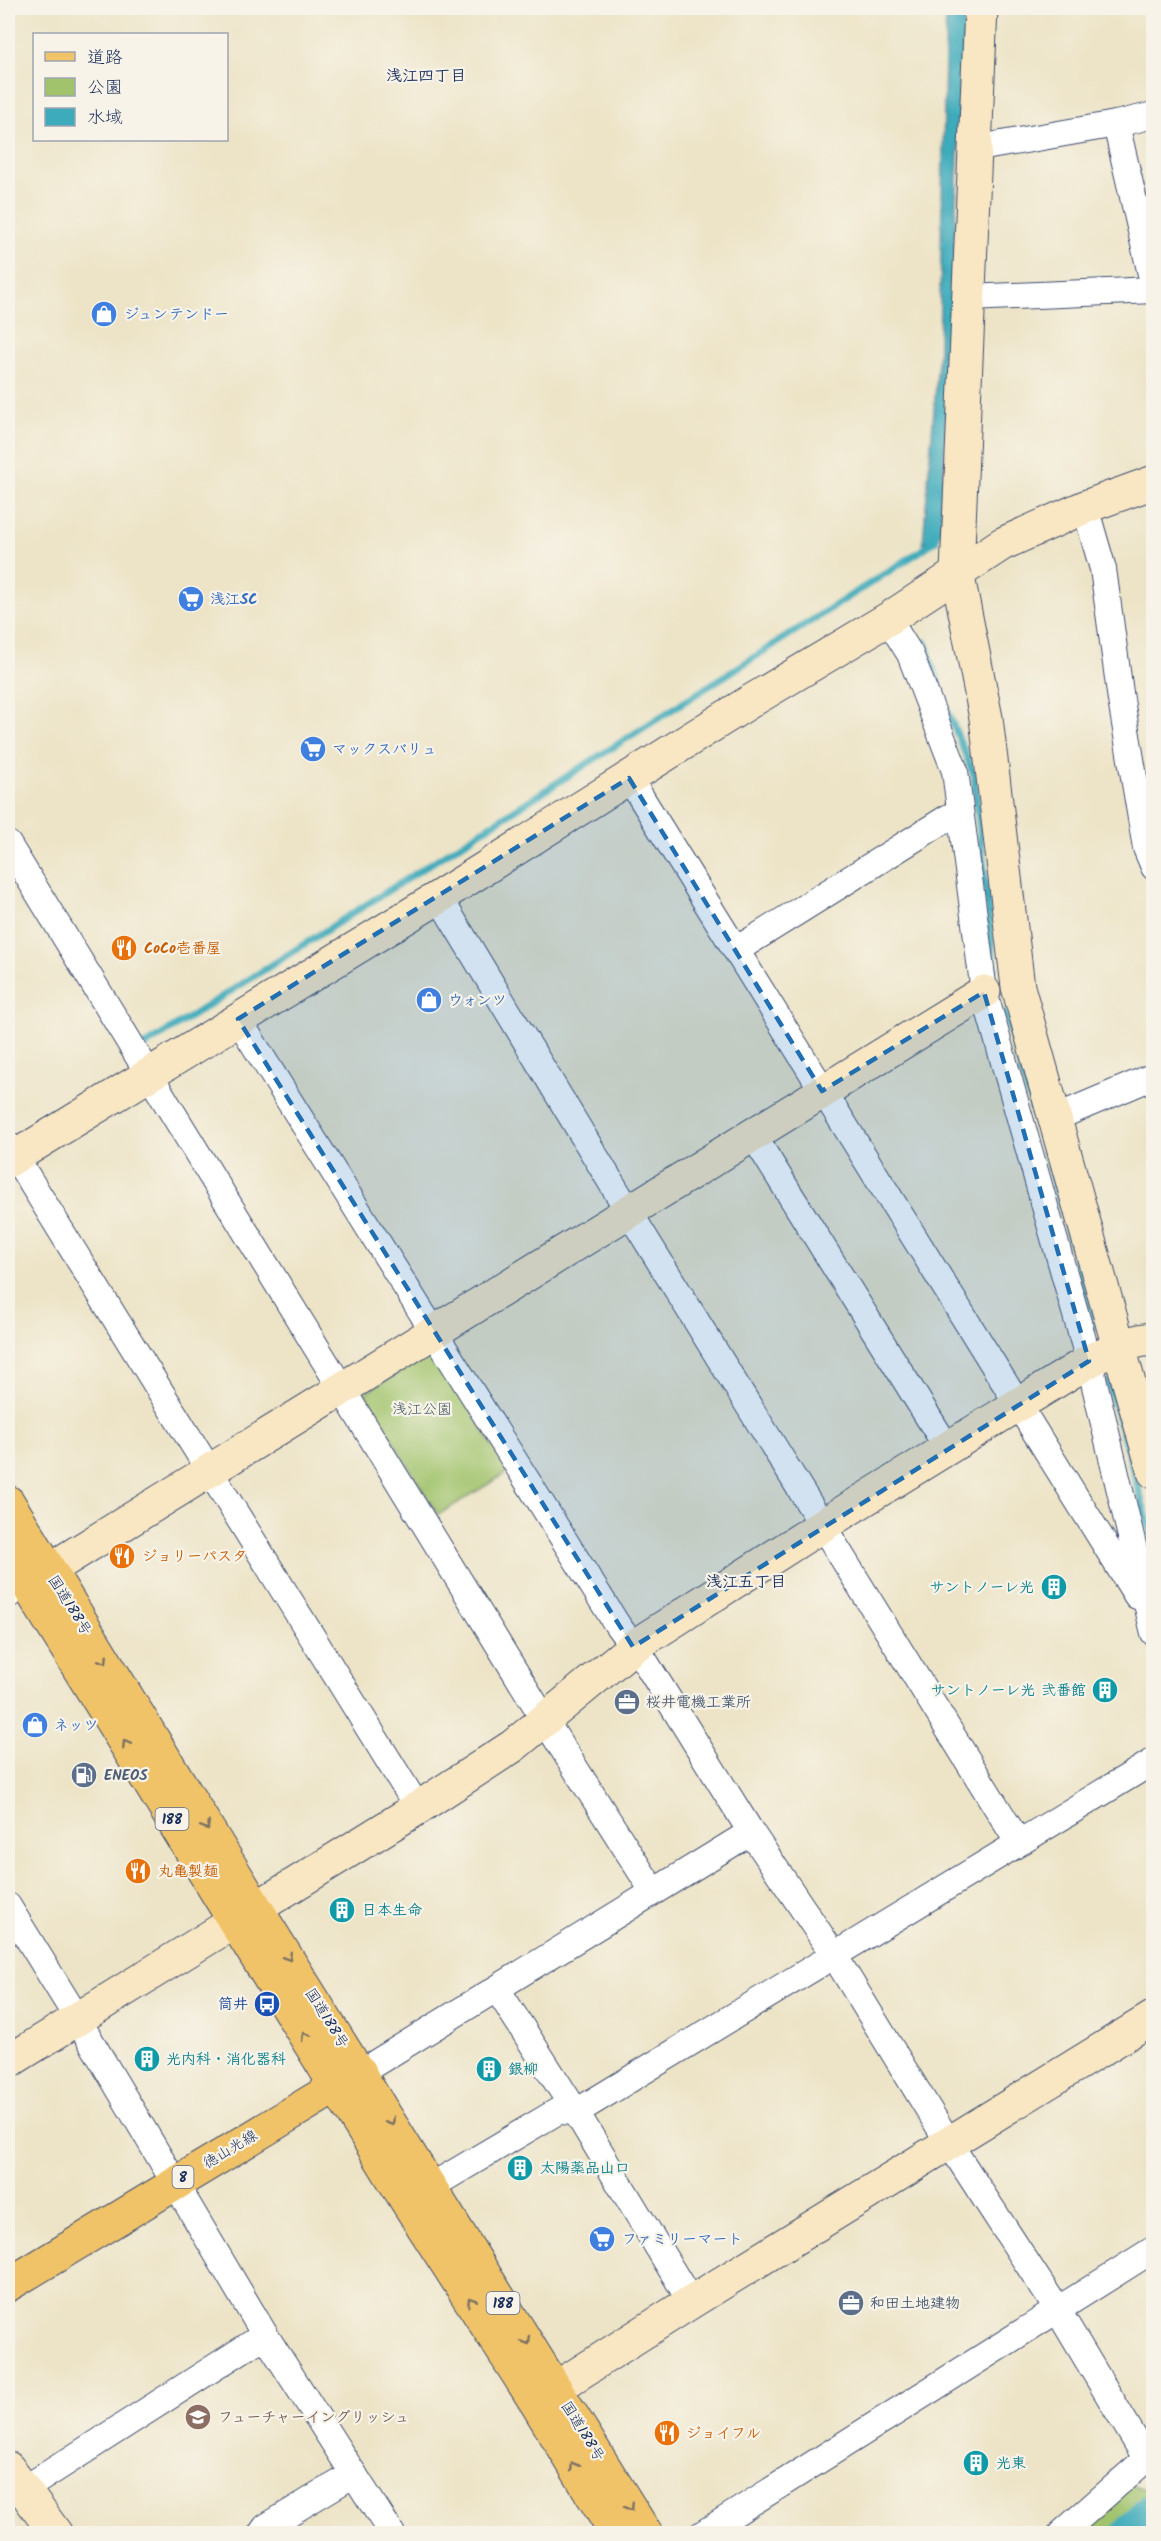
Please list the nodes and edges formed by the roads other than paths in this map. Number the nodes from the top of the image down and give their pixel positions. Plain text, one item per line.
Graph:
1 (981, 8) edge
2 (1154, 115) edge
3 (1116, 124) junction
4 (975, 145) junction
5 (1154, 289) edge
6 (969, 298) junction
7 (1154, 482) edge
8 (1085, 507) junction
9 (957, 572) junction
10 (888, 619) junction
11 (628, 778) junction
12 (960, 812) junction
13 (8, 844) edge
14 (1154, 867) edge
15 (439, 897) junction
16 (736, 950) junction
17 (1018, 987) junction
18 (984, 992) junction
19 (238, 1019) junction
20 (150, 1074) junction
21 (1154, 1076) edge
22 (822, 1092) junction
23 (1055, 1118) junction
24 (753, 1135) junction
25 (10, 1154) edge
26 (629, 1212) junction
27 (433, 1332) junction
28 (1154, 1340) edge
29 (1119, 1346) junction
30 (1089, 1361) junction
31 (342, 1388) junction
32 (1019, 1406) junction
33 (948, 1449) junction
34 (210, 1470) junction
35 (1154, 1472) edge
36 (8, 1502) edge
37 (823, 1525) junction
38 (8, 1553) edge
39 (28, 1583) edge
40 (1150, 1623) edge
41 (633, 1647) junction
42 (544, 1719) junction
43 (1154, 1761) edge
44 (418, 1808) junction
45 (751, 1832) junction
46 (1018, 1842) junction
47 (653, 1891) junction
48 (8, 1906) edge
49 (246, 1915) junction
50 (834, 1955) junction
51 (497, 1989) junction
52 (1154, 2017) edge
53 (77, 2018) junction
54 (8, 2062) edge
55 (348, 2079) junction
56 (576, 2112) junction
57 (949, 2143) junction
58 (174, 2183) junction
59 (419, 2194) junction
60 (1154, 2249) edge
61 (8, 2285) edge
62 (691, 2302) junction
63 (1057, 2309) junction
64 (265, 2335) junction
65 (546, 2395) junction
66 (1150, 2455) edge
67 (354, 2474) junction
68 (15, 2479) edge
69 (56, 2534) edge
70 (261, 2534) edge
71 (392, 2534) edge
72 (616, 2534) edge
73 (646, 2534) edge
74 (702, 2534) edge
75 (1061, 2534) edge

1 - 4 street
2 - 3 street
3 - 4 street
3 - 5 street
4 - 6 street
5 - 6 street
6 - 9 street
7 - 8 street
8 - 9 street
8 - 14 street
9 - 10 street
9 - 17 street
10 - 11 street
10 - 12 street
11 - 15 street
11 - 16 street
12 - 16 street
12 - 18 street
13 - 20 street
15 - 19 street
15 - 26 street
16 - 22 street
17 - 18 street
17 - 23 street
18 - 22 street
18 - 30 street
19 - 20 street
19 - 27 street
20 - 25 street
20 - 31 street
21 - 23 street
22 - 24 street
22 - 32 street
23 - 29 street
24 - 26 street
24 - 33 street
25 - 34 street
26 - 27 street
26 - 37 street
27 - 31 street
27 - 41 street
28 - 29 street
29 - 30 street
29 - 35 street
30 - 32 street
30 - 40 street
31 - 34 street
31 - 42 street
32 - 33 street
32 - 40 street
33 - 37 street
34 - 39 street
34 - 44 street
36 - 39 main road, 国道188号 / 188
37 - 41 street
37 - 46 street
38 - 39 main road, 国道188号 / 188
39 - 49 main road, 国道188号 / 188
41 - 42 street
41 - 45 street
42 - 44 street
42 - 47 street
43 - 46 street
44 - 49 street
45 - 47 street
45 - 50 street
46 - 50 street
47 - 51 street
48 - 53 street
49 - 53 street
49 - 55 main road, 国道188号 / 188
50 - 56 street
50 - 57 street
51 - 55 street
51 - 56 street
52 - 57 street
53 - 54 street
53 - 58 street
55 - 58 main road, 徳山光線 / 8
55 - 59 main road, 国道188号 / 188
56 - 59 street
56 - 62 street
57 - 62 street
57 - 63 street
58 - 61 main road, 徳山光線 / 8
58 - 64 street
59 - 65 main road, 国道188号 / 188
60 - 63 street
62 - 65 street
63 - 66 street
63 - 74 street
64 - 67 street
64 - 68 street
72 -> 65 main road, 国道188号 / 188
65 -> 73 main road, 国道188号 / 188
66 - 75 street
67 - 70 street
67 - 71 street
68 - 69 street

